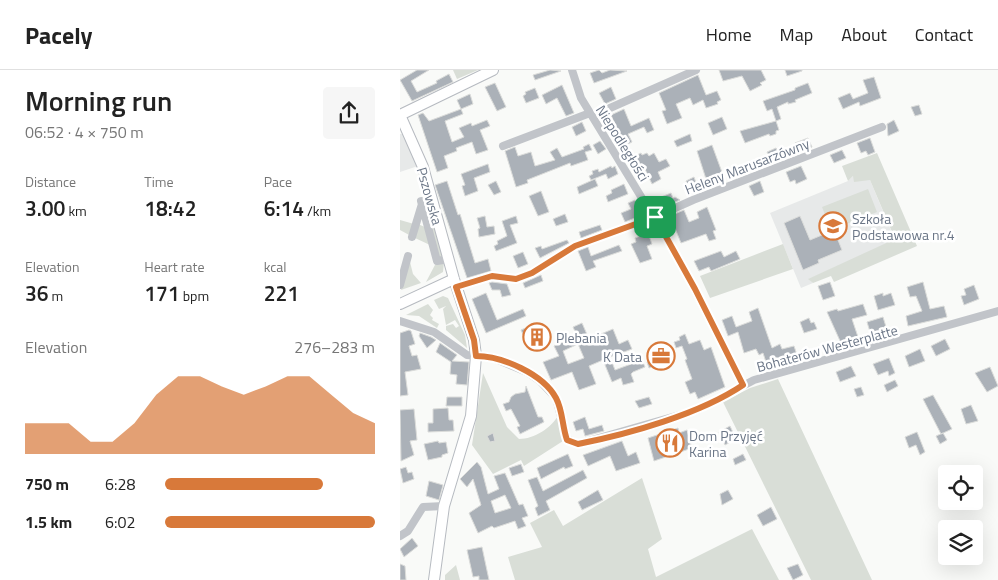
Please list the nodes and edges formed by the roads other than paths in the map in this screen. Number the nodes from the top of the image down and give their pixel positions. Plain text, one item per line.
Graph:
1 (493, 70) edge
2 (572, 70) edge
3 (696, 70) edge
4 (610, 108) dead end
5 (590, 114) junction
6 (400, 115) edge
7 (882, 127) dead end
8 (404, 131) edge
9 (503, 146) dead end
10 (655, 217) junction
11 (412, 237) dead end
12 (408, 256) dead end
13 (438, 261) dead end
14 (455, 283) junction
15 (400, 285) edge
16 (400, 304) edge
17 (998, 311) edge
18 (400, 321) edge
19 (476, 356) junction
20 (743, 385) junction
21 (444, 506) junction
22 (400, 536) edge
23 (434, 580) edge

1 - 6 main road
2 - 5 street, Niepodległości
3 - 4 street
5 - 9 street
5 - 10 street, Niepodległości
6 - 8 main road, Pszowska
7 - 10 street, Heleny Marusarzówny
8 - 14 main road, Pszowska
10 - 14 street, Heleny Marusarzówny
10 - 20 street, Niepodległości
11 - 13 street
12 - 15 street
14 - 16 main road
14 - 19 main road, Pszowska
17 - 20 street, Bohaterów Westerplatte
18 - 19 street, Bohaterów Westerplatte
19 - 20 street, Bohaterów Westerplatte
19 - 21 main road, Pszowska
21 - 22 street
21 - 23 main road, Pszowska

